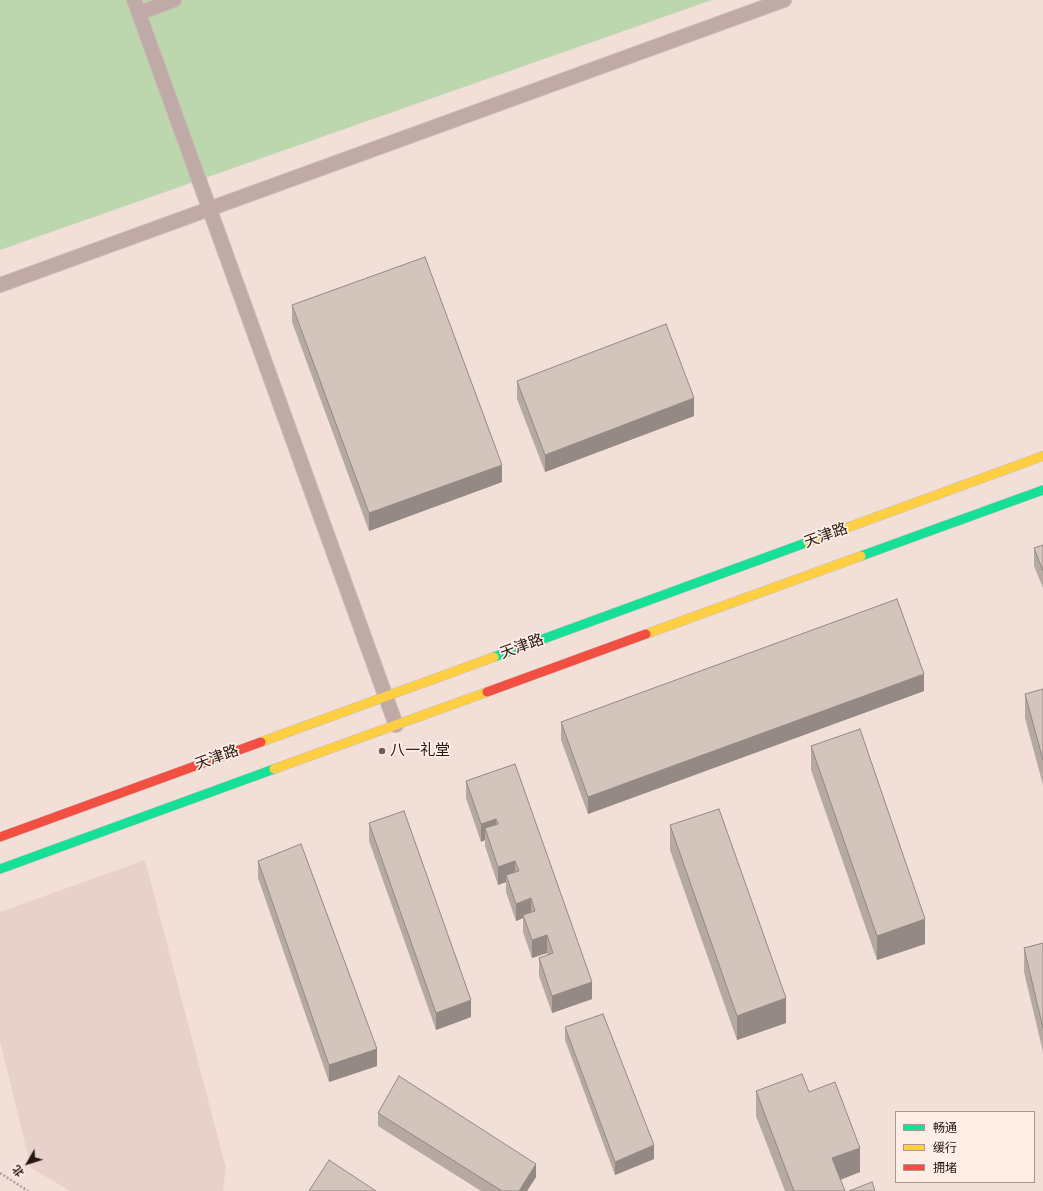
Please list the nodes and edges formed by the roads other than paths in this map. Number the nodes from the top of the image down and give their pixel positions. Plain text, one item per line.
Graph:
1 (174, 0) edge
2 (784, 0) edge
3 (136, 6) edge
4 (210, 209) junction
5 (0, 285) edge
6 (1043, 456) edge
7 (1043, 490) edge
8 (386, 696) junction
9 (396, 725) junction
10 (0, 837) edge
11 (0, 869) edge

1 - 3 lane
2 - 4 lane
3 - 4 lane
4 - 5 lane
4 - 8 lane
6 - 8 main road, 天津路
7 - 9 main road, 天津路
8 - 9 lane
8 - 10 main road, 天津路
9 - 11 main road, 天津路

